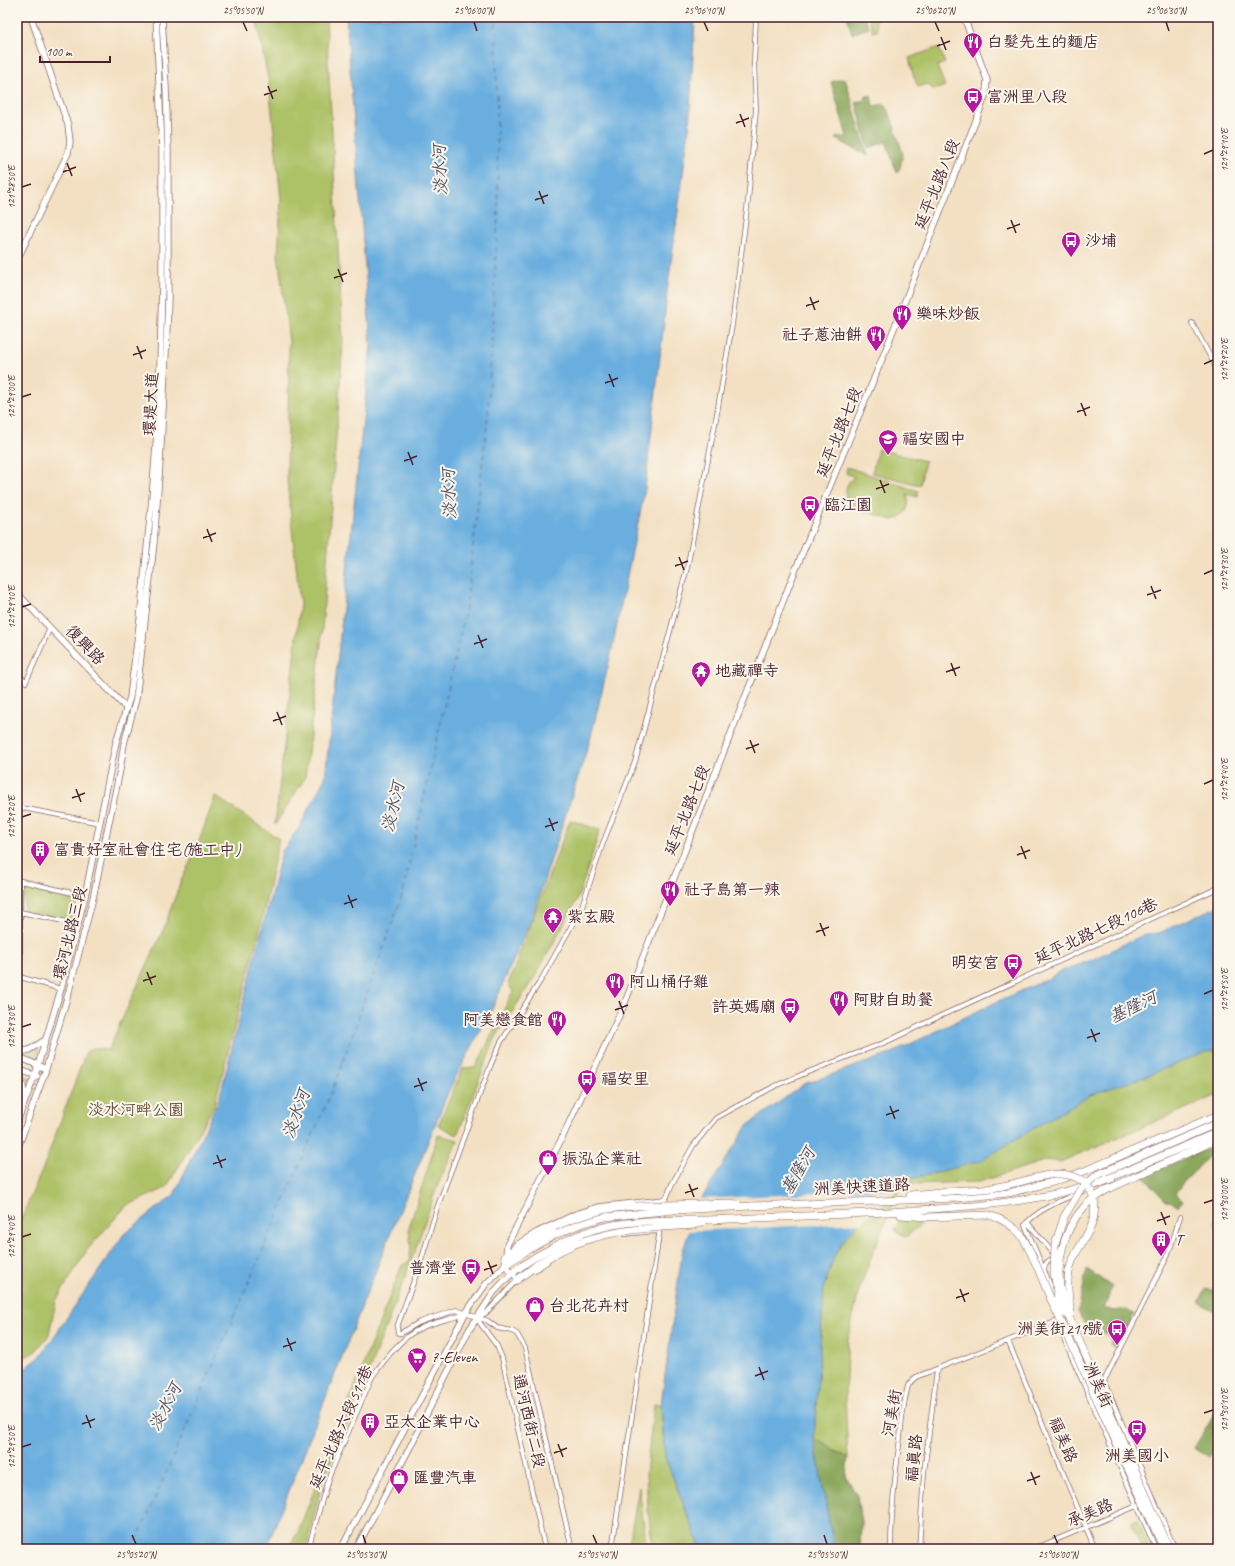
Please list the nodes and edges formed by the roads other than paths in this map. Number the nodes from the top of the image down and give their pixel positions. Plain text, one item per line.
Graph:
1 (31, 17) edge
2 (156, 17) edge
3 (162, 17) edge
4 (756, 17) edge
5 (964, 17) edge
6 (17, 260) edge
7 (1192, 324) dead end
8 (882, 359) joint
9 (1218, 371) edge
10 (161, 407) junction
11 (158, 463) junction
12 (17, 593) edge
13 (50, 628) junction
14 (17, 673) edge
15 (126, 707) junction
16 (131, 718) junction
17 (105, 796) junction
18 (114, 798) junction
19 (17, 806) edge
20 (100, 823) junction
21 (18, 881) edge
22 (1218, 888) edge
23 (85, 896) junction
24 (20, 912) junction
25 (77, 924) junction
26 (61, 989) junction
27 (45, 1039) junction
28 (17, 1053) edge
29 (17, 1056) edge
30 (37, 1065) junction
31 (17, 1068) edge
32 (46, 1069) junction
33 (35, 1075) junction
34 (17, 1076) edge
35 (43, 1078) junction
36 (24, 1103) junction
37 (1218, 1115) edge
38 (17, 1122) edge
39 (1218, 1123) edge
40 (1218, 1132) edge
41 (1218, 1135) edge
42 (1218, 1139) edge
43 (17, 1150) edge
44 (666, 1199) junction
45 (848, 1202) junction
46 (875, 1213) junction
47 (1180, 1217) dead end
48 (1028, 1222) junction
49 (555, 1231) junction
50 (658, 1231) junction
51 (505, 1257) junction
52 (1059, 1260) junction
53 (505, 1265) junction
54 (1044, 1272) junction
55 (514, 1276) junction
56 (465, 1314) junction
57 (1070, 1316) junction
58 (477, 1318) junction
59 (1061, 1319) junction
60 (1070, 1330) junction
61 (1008, 1341) junction
62 (936, 1369) junction
63 (1104, 1381) junction
64 (1154, 1499) junction
65 (1138, 1506) junction
66 (1086, 1528) junction
67 (1046, 1547) edge
68 (308, 1549) edge
69 (342, 1549) edge
70 (356, 1549) edge
71 (545, 1549) edge
72 (572, 1549) edge
73 (612, 1549) edge
74 (891, 1549) edge
75 (919, 1549) edge
76 (1034, 1549) edge
77 (1096, 1549) edge
78 (1156, 1549) edge
79 (1169, 1549) edge

1 - 6 street
2 - 10 street, 環堤大道
3 - 10 street, 環堤大道
4 - 56 street
5 - 8 street, 延平北路八段
7 - 9 street
8 - 51 street, 延平北路七段
10 - 11 street, 環堤大道
11 - 15 street, 環堤大道
11 - 16 street, 環堤大道
12 - 13 street, 復興路
13 - 14 street
13 - 15 street, 復興路
15 - 16 street, 復興路
15 - 17 street, 環河北路三段
16 - 18 street, 環河北路三段
17 - 18 street
17 - 20 street, 環河北路三段
18 - 32 street, 環河北路三段
19 - 20 street
20 - 23 street, 環河北路三段
21 - 23 street
21 - 24 street
22 - 44 street, 延平北路七段106巷
23 - 25 street, 環河北路三段
24 - 25 street
24 - 26 street
25 - 26 street, 環河北路三段
26 - 27 street, 環河北路三段
27 - 28 street
27 - 30 street, 環河北路三段
29 - 30 street
30 - 32 street
30 - 33 street, 環河北路三段
31 - 33 street
32 - 35 street, 環河北路三段
33 - 35 street
33 - 36 street, 環河北路三段
34 - 36 street
35 - 43 street, 環河北路三段
36 - 38 street, 環河北路三段
37 - 45 highway, 洲美快速道路, bridge
39 - 60 highway, bridge
40 - 46 highway, 洲美快速道路, bridge
41 - 48 street
42 - 60 highway, bridge
44 - 50 street, 延平北路七段106巷
44 - 51 street
45 - 49 highway, 洲美快速道路, bridge
45 - 60 highway, bridge
46 - 55 highway, 洲美快速道路, bridge
46 - 60 highway, bridge
47 - 63 street, 洲美街
48 - 52 street, 洲美街
48 - 54 street, 洲美街
49 - 51 highway
49 - 53 highway, 洲美快速道路
50 - 55 street
50 - 73 street, 延平北路七段106巷
51 - 53 street, 延平北路七段
52 - 54 street
52 - 57 street, 洲美街
53 - 55 street
53 - 56 street
54 - 59 street, 洲美街
55 - 58 street
56 - 58 street
56 - 68 street, 延平北路六段511巷
56 - 69 street
57 - 59 street, 河美街
57 - 63 street, 洲美街
58 - 70 street
58 - 71 street, 通河西街二段
58 - 72 street
59 - 61 street, 河美街
59 - 65 street, 洲美街
60 - 79 highway, bridge
61 - 62 street, 河美街
61 - 66 street, 福美路
62 - 74 street, 河美街
62 - 75 street, 福真路
63 - 64 street, 洲美街
64 - 65 street, 承美路
64 - 79 street, 洲美街
65 - 66 street, 承美路
65 - 78 street, 洲美街
66 - 67 street, 承美路
66 - 77 street, 福美路
67 - 76 street, 承美路

